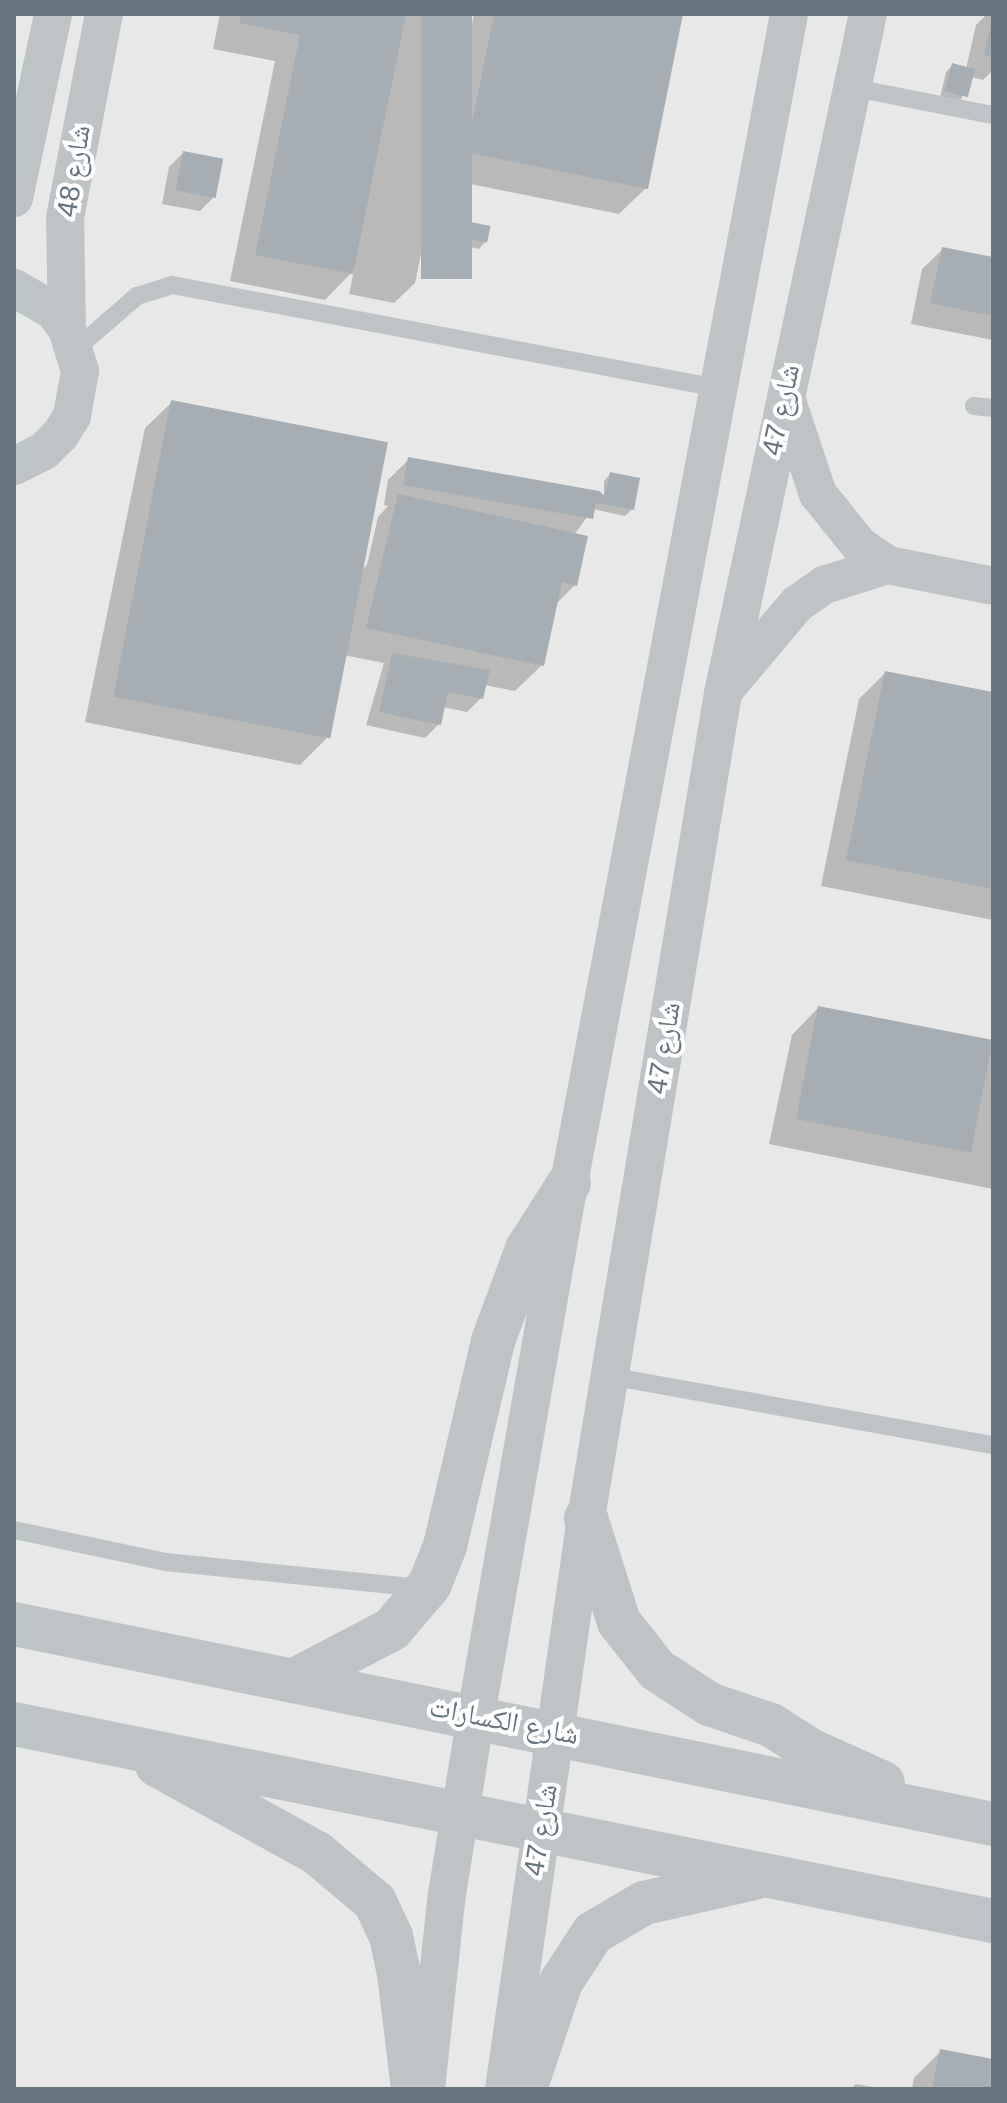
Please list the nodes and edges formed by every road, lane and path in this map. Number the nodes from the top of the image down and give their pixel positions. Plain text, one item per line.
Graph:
1 (53, 14) edge
2 (104, 14) edge
3 (789, 14) edge
4 (868, 14) edge
5 (854, 88) junction
6 (993, 115) edge
7 (14, 198) edge
8 (14, 288) edge
9 (72, 339) junction
10 (718, 388) junction
11 (784, 391) junction
12 (14, 466) edge
13 (888, 565) junction
14 (993, 586) edge
15 (723, 693) junction
16 (569, 1183) junction
17 (609, 1376) junction
18 (993, 1445) edge
19 (586, 1518) junction
20 (14, 1530) edge
21 (427, 1588) junction
22 (14, 1624) edge
23 (293, 1681) junction
24 (476, 1715) junction
25 (14, 1724) edge
26 (555, 1731) junction
27 (124, 1746) junction
28 (461, 1815) junction
29 (976, 1820) edge
30 (543, 1831) junction
31 (760, 1876) junction
32 (993, 1921) edge
33 (413, 2089) edge
34 (426, 2089) edge
35 (504, 2089) edge
36 (525, 2089) edge

1 - 7 street, شارع 48
2 - 9 street, شارع 48
3 - 10 street
4 - 5 street, شارع 47
5 - 6 lane
5 - 11 street, شارع 47
8 - 9 street
9 - 10 lane
9 - 12 street, شارع 48
10 - 16 street
11 - 13 street
11 - 15 street, شارع 47
13 - 14 street
13 - 15 street
15 - 17 street, شارع 47
16 - 21 street
16 - 24 street
17 - 18 lane
17 - 19 street, شارع 47
19 - 26 street, شارع 47
19 - 29 street
20 - 21 lane
21 - 23 street
22 - 23 street, شارع الكسارات
23 - 24 street, شارع الكسارات
24 - 26 street, شارع الكسارات
24 - 28 street
25 - 27 street
26 - 29 street, شارع الكسارات
26 - 30 street, شارع 47
27 - 28 street
27 - 33 street
28 - 30 street
28 - 34 street
30 - 31 street
30 - 35 street, شارع 47
31 - 32 street
31 - 36 street

